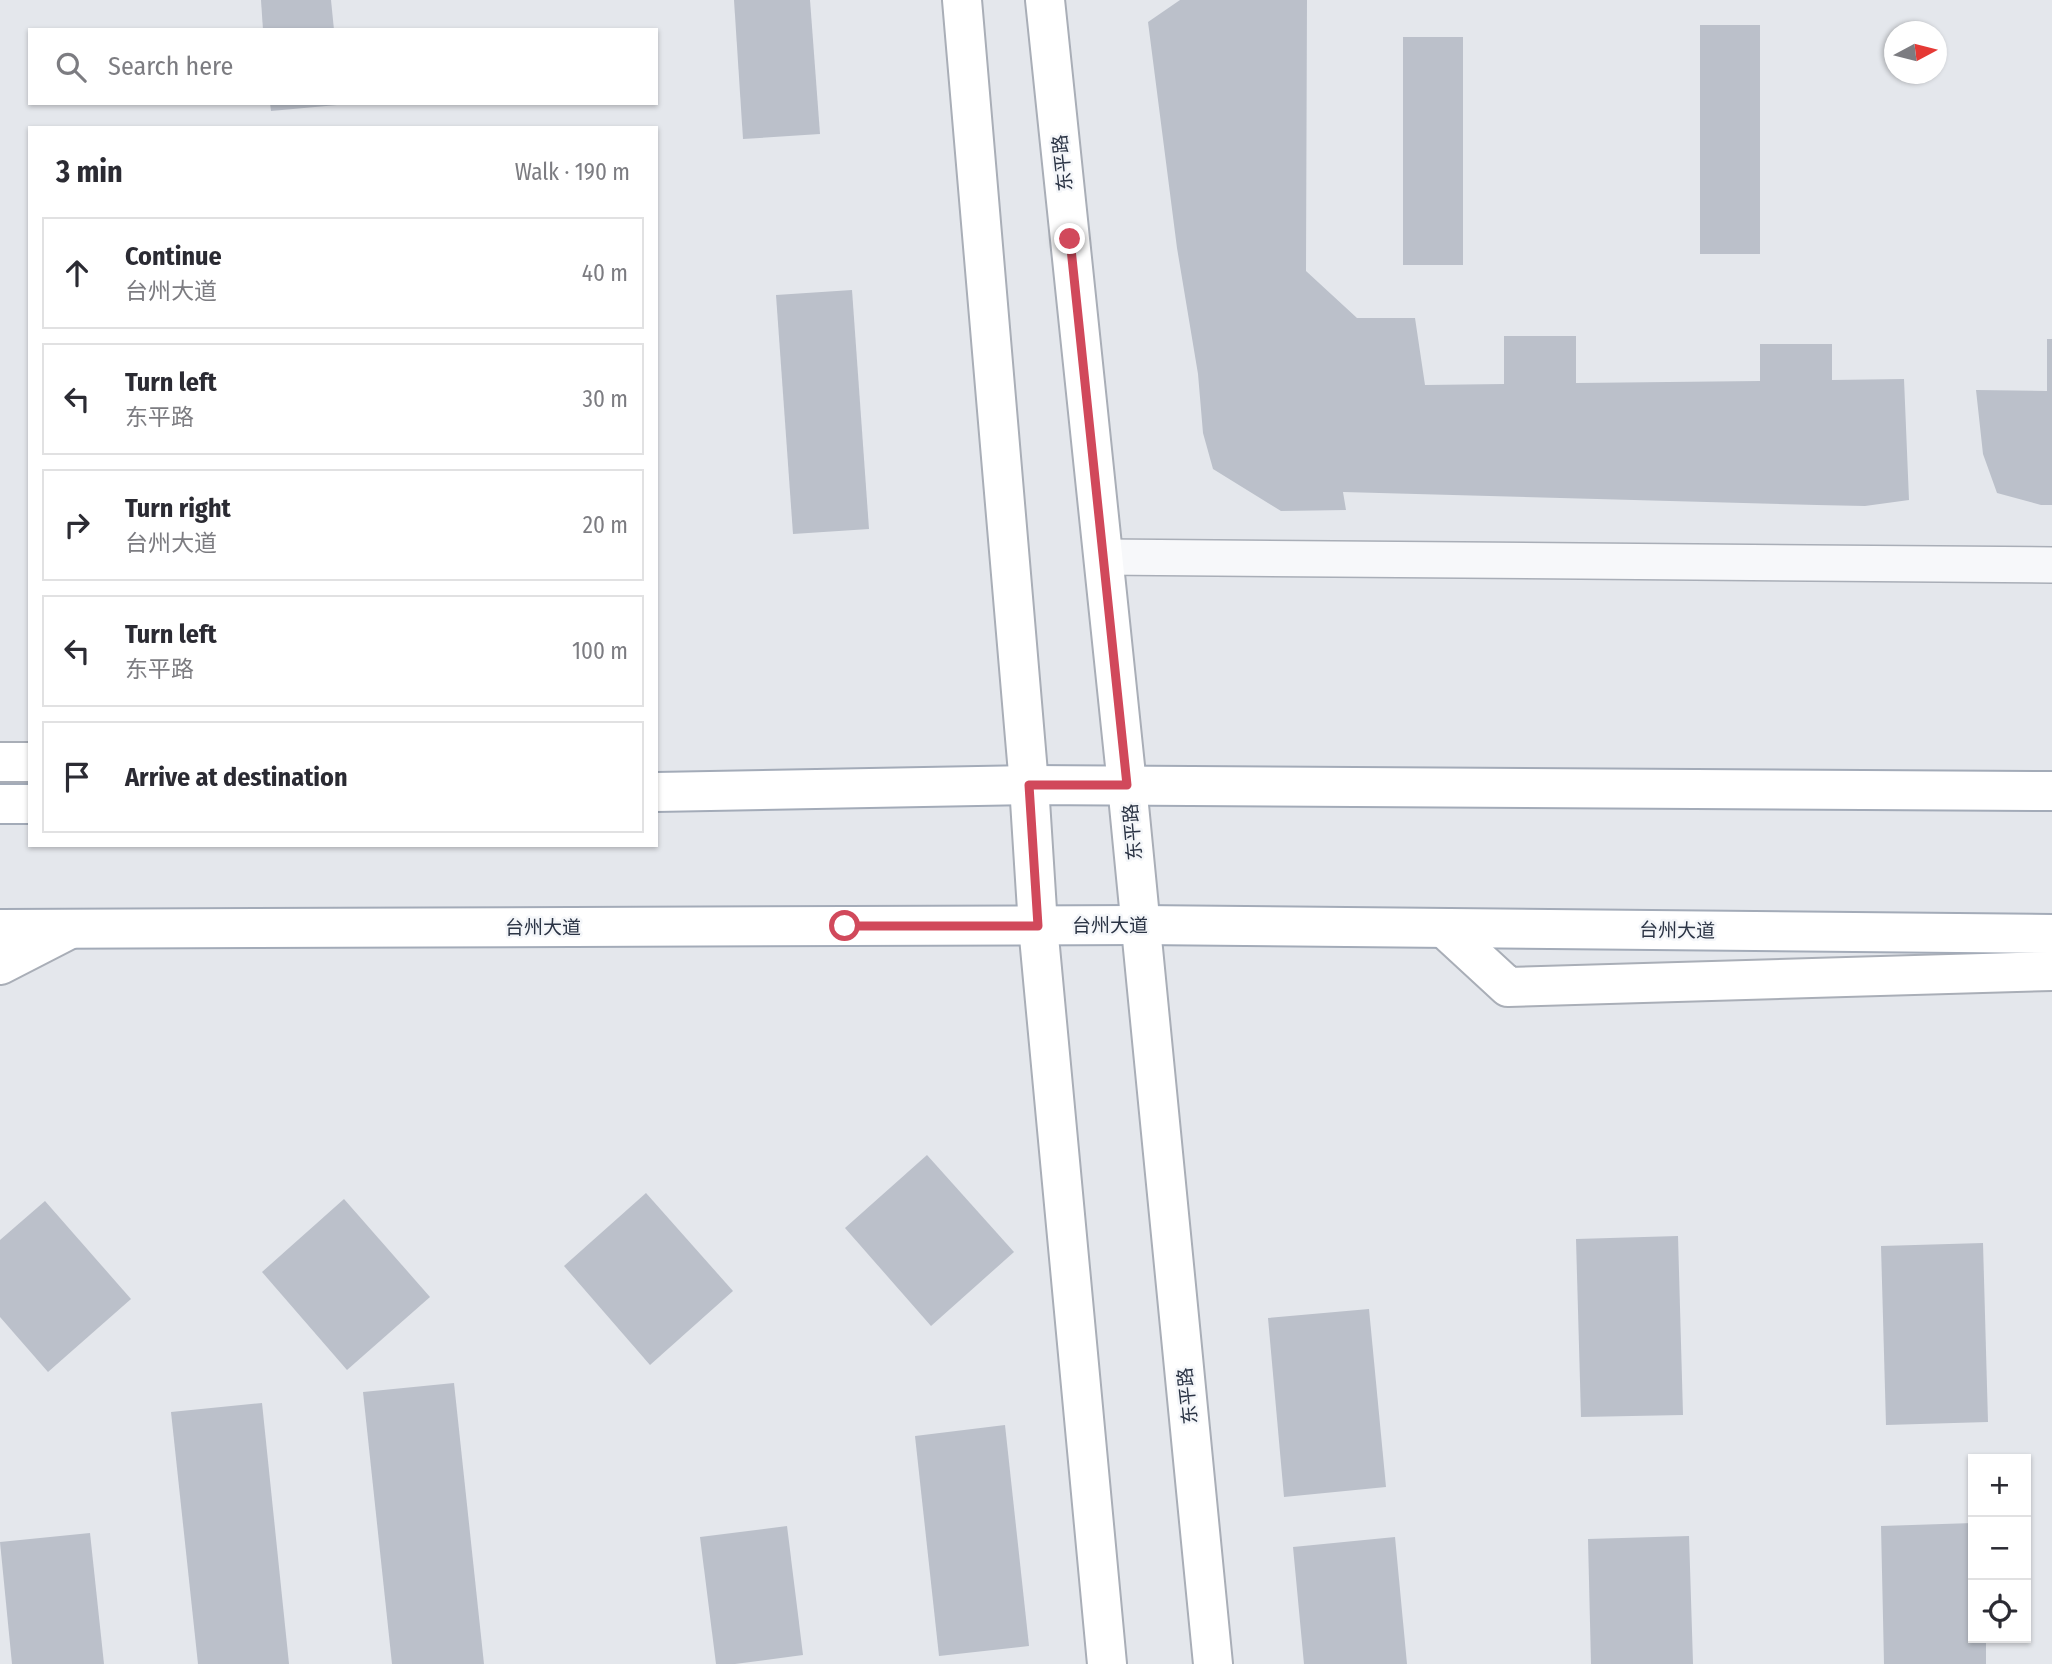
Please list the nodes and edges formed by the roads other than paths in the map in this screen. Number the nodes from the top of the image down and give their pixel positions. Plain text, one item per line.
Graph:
1 (962, 0) edge
2 (1045, 0) edge
3 (1103, 557) junction
4 (2052, 565) edge
5 (0, 762) edge
6 (28, 762) edge
7 (1029, 785) junction
8 (1127, 785) junction
9 (2052, 791) edge
10 (658, 792) edge
11 (0, 804) edge
12 (28, 804) edge
13 (1140, 925) junction
14 (1038, 926) junction
15 (1444, 928) junction
16 (0, 929) edge
17 (70, 929) junction
18 (2052, 934) edge
19 (0, 965) edge
20 (2052, 971) edge
21 (1107, 1664) edge
22 (1213, 1664) edge

1 - 7 main road
2 - 3 main road, 东平路
3 - 4 street
3 - 8 main road, 东平路
5 - 6 main road
7 - 8 main road
7 - 10 main road
7 - 14 main road
8 - 9 main road
8 - 13 main road, 东平路
11 - 12 main road
13 - 14 main road, 台州大道
13 - 15 main road, 台州大道
13 - 22 main road, 东平路
14 - 17 main road, 台州大道
14 - 21 main road
15 - 18 main road, 台州大道
15 - 20 main road
16 - 17 main road, 台州大道
17 - 19 main road

